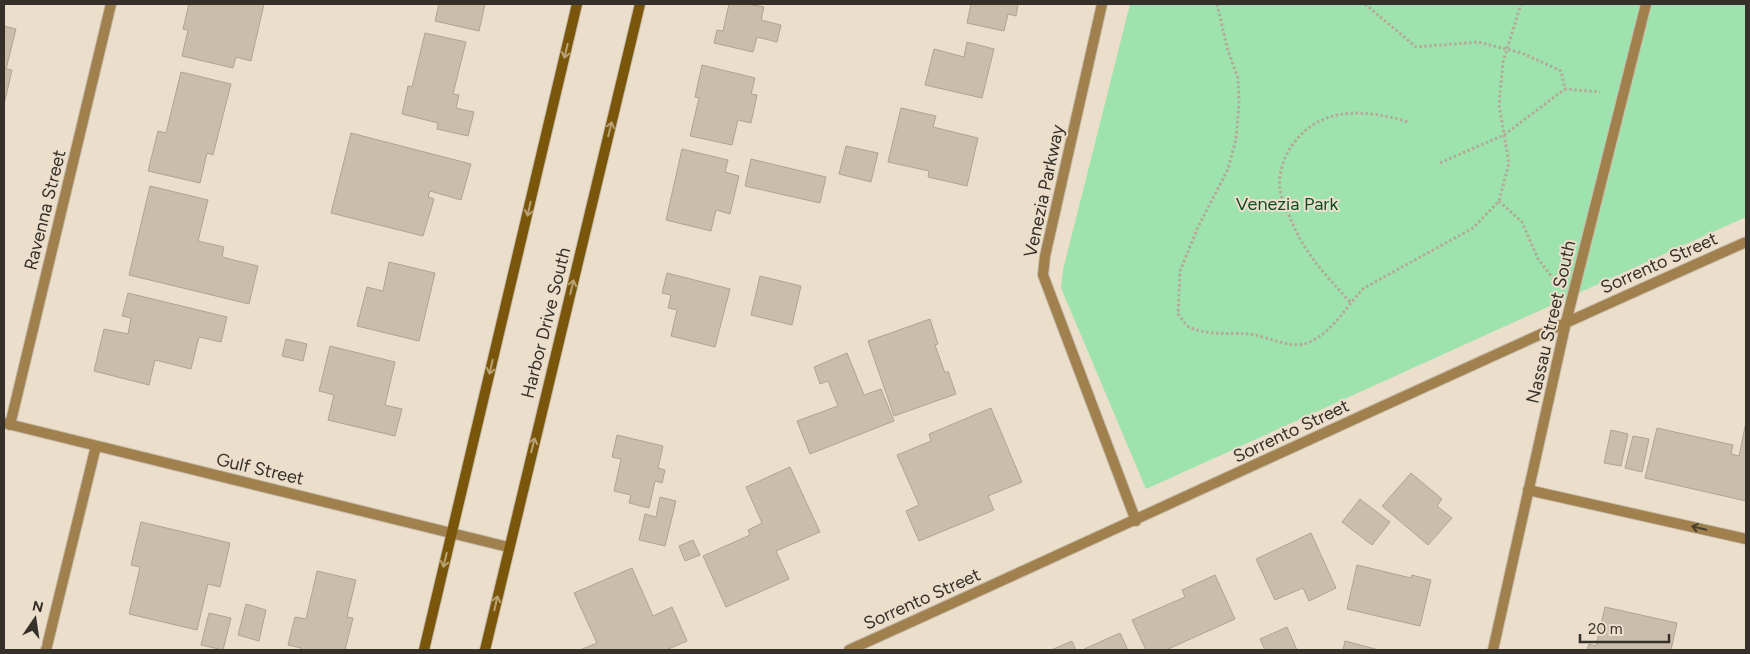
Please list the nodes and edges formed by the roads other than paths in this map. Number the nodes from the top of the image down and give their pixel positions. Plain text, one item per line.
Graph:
1 (111, 4) edge
2 (578, 4) edge
3 (640, 4) edge
4 (1102, 4) edge
5 (1646, 4) edge
6 (1746, 242) edge
7 (1566, 322) junction
8 (7, 424) edge
9 (96, 446) junction
10 (1528, 490) junction
11 (1136, 521) junction
12 (452, 532) junction
13 (1746, 539) edge
14 (508, 548) junction
15 (46, 650) edge
16 (424, 650) edge
17 (485, 650) edge
18 (849, 650) edge
19 (1492, 650) edge

1 - 8 street, Ravenna Street
2 -> 12 street
14 -> 3 street, Harbor Drive South
4 - 11 street, Venezia Parkway
5 - 7 street, Nassau Street South
6 - 7 street, Sorrento Street
7 - 10 street, Nassau Street South
7 - 11 street, Sorrento Street
8 - 9 street, Gulf Street
9 - 12 street, Gulf Street
9 - 15 street
13 -> 10 street
10 - 19 street, Nassau Street South
11 - 18 street, Sorrento Street
12 - 14 street, Gulf Street
12 -> 16 street
17 -> 14 street, Harbor Drive South

